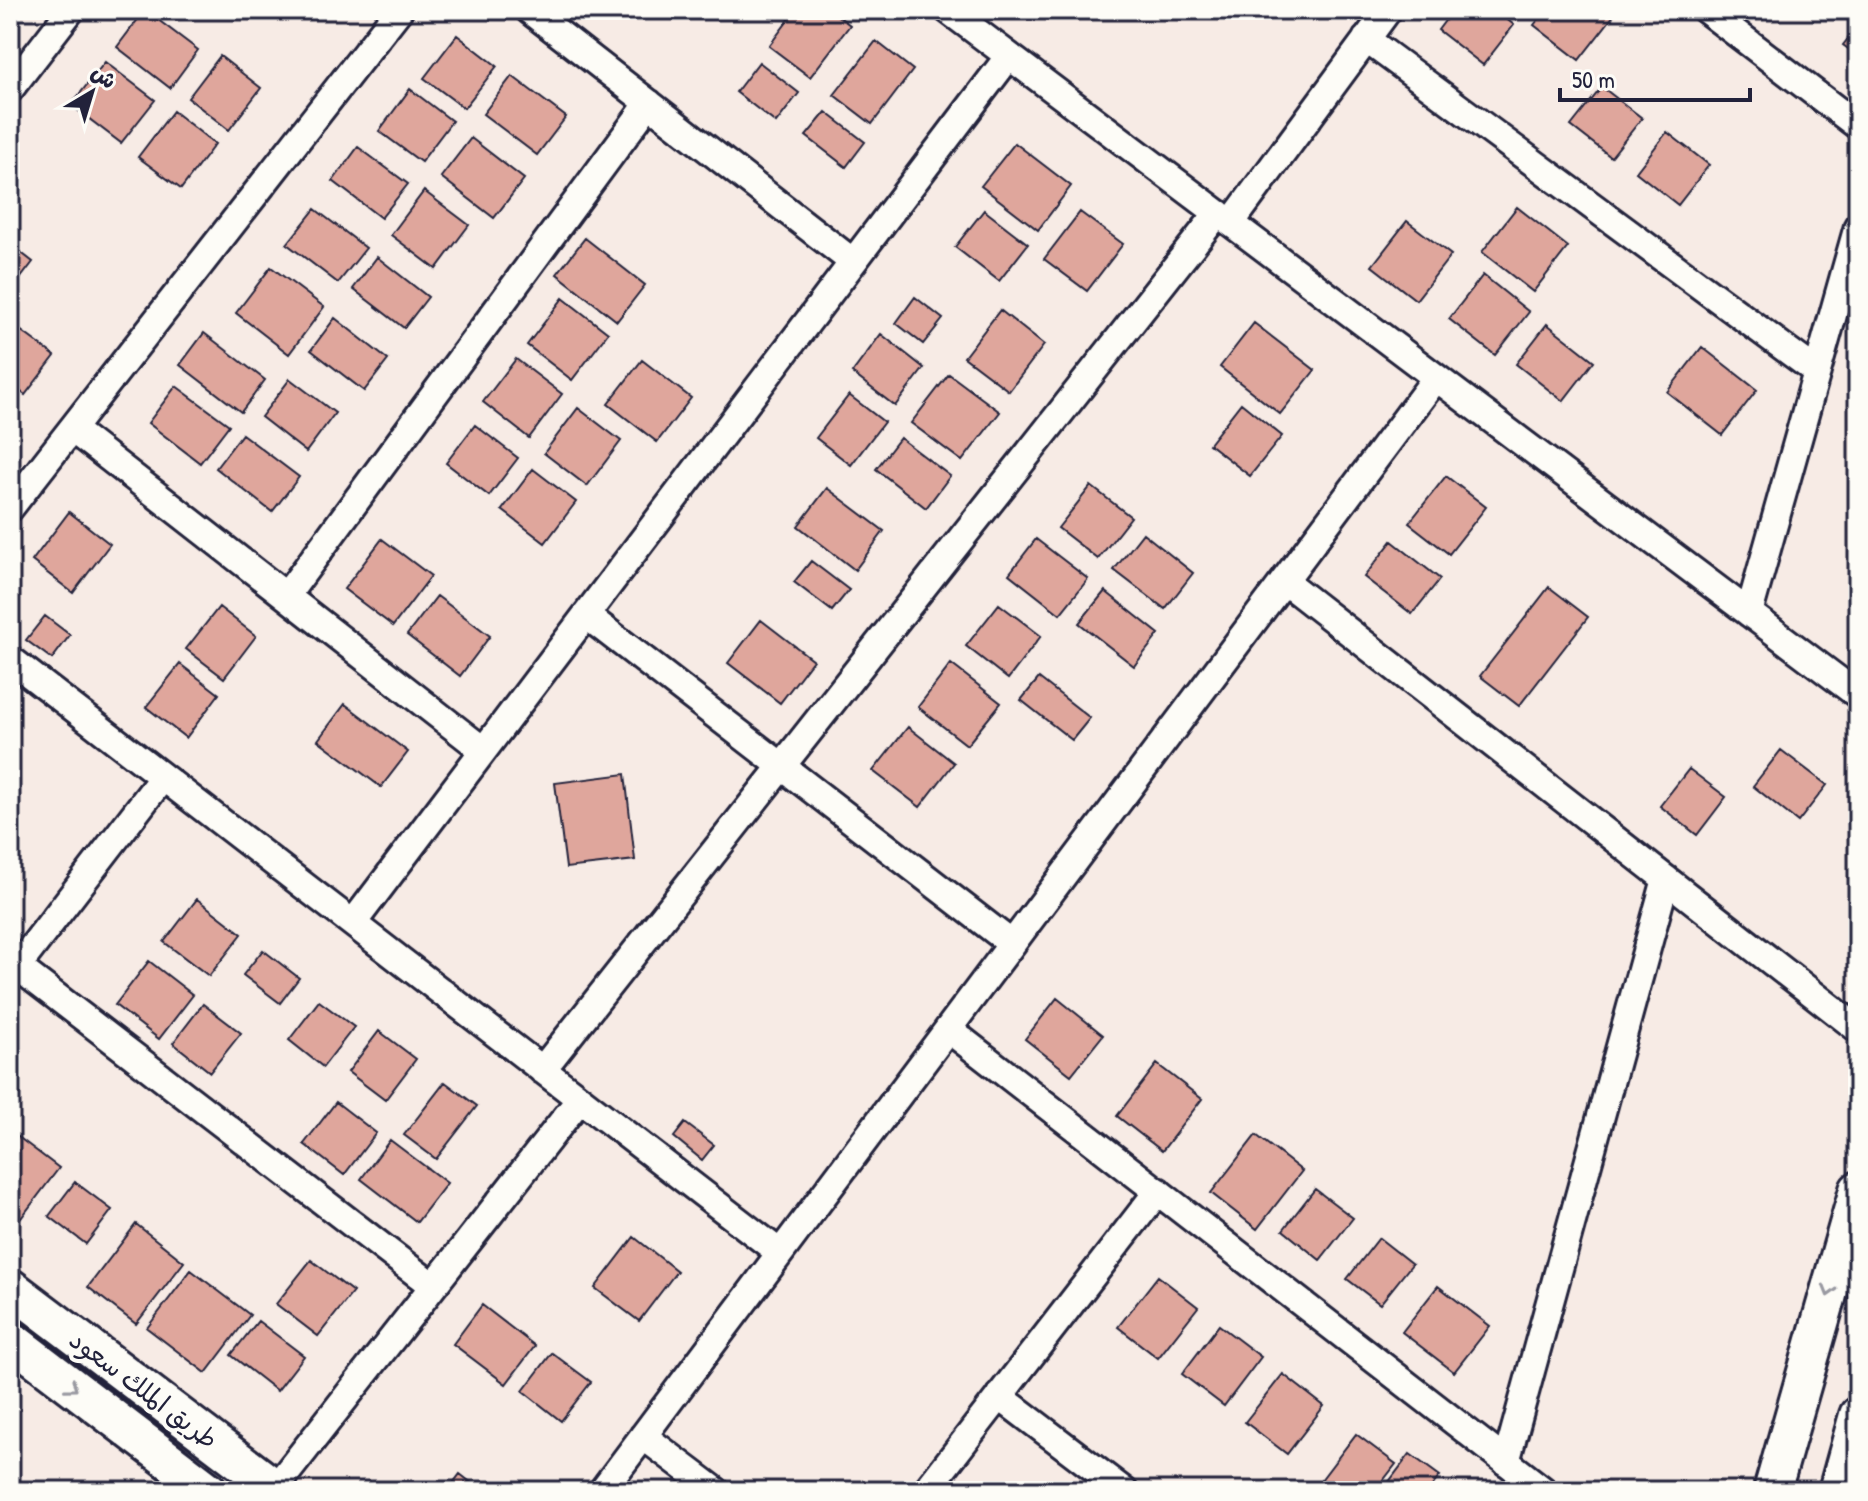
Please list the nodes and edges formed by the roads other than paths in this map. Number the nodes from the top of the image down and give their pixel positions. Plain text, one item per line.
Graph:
1 (71, 10) edge
2 (399, 10) edge
3 (529, 10) edge
4 (948, 10) edge
5 (1388, 10) edge
6 (1706, 10) edge
7 (1366, 39) junction
8 (1009, 56) junction
9 (11, 85) edge
10 (649, 103) junction
11 (1858, 126) edge
12 (1224, 218) junction
13 (1858, 226) edge
14 (853, 262) junction
15 (1817, 372) junction
16 (1436, 378) junction
17 (72, 429) junction
18 (10, 508) edge
19 (1284, 581) junction
20 (286, 596) junction
21 (1749, 613) junction
22 (586, 615) junction
23 (10, 659) edge
24 (1858, 695) edge
25 (483, 750) junction
26 (782, 766) junction
27 (163, 777) junction
28 (1666, 879) junction
29 (353, 923) junction
30 (1012, 944) junction
31 (12, 968) edge
32 (948, 1029) junction
33 (1858, 1029) edge
34 (542, 1070) junction
35 (580, 1099) junction
36 (1858, 1190) edge
37 (1158, 1191) junction
38 (780, 1253) junction
39 (433, 1286) junction
40 (10, 1287) edge
41 (10, 1339) edge
42 (999, 1396) junction
43 (1858, 1415) edge
44 (643, 1436) junction
45 (1506, 1462) junction
46 (277, 1490) edge
47 (209, 1491) edge
48 (602, 1491) edge
49 (716, 1491) edge
50 (926, 1491) edge
51 (1124, 1491) edge
52 (1544, 1491) edge
53 (1772, 1491) edge
54 (1837, 1491) edge

1 - 9 street
2 - 17 street
3 - 10 street
4 - 8 street
5 - 7 street
6 - 11 street
7 - 12 street
7 - 15 street
8 - 12 street
8 - 14 street
10 - 14 street
10 - 20 street
12 - 16 street
12 - 26 street
13 - 15 street
14 - 22 street
15 - 21 street
16 - 19 street
16 - 21 street
17 - 18 street
17 - 20 street
19 - 28 street
19 - 30 street
20 - 25 street
21 - 24 street
22 - 25 street
22 - 26 street
23 - 27 street
25 - 29 street
26 - 30 street
26 - 34 street
27 - 29 street
27 - 31 street
28 - 33 street
28 - 45 street
29 - 34 street
30 - 32 street
31 - 39 street
32 - 37 street
32 - 38 street
34 - 35 street
35 - 38 street
35 - 39 street
36 -> 53 main road
37 - 42 street
37 - 45 street
38 - 44 street
39 - 46 street
40 - 46 main road, طريق الملك سعود
41 -> 47 main road, طريق الملك سعود
42 - 50 street
42 - 51 street
43 - 54 main road
44 - 48 street
44 - 49 street
45 - 52 street

